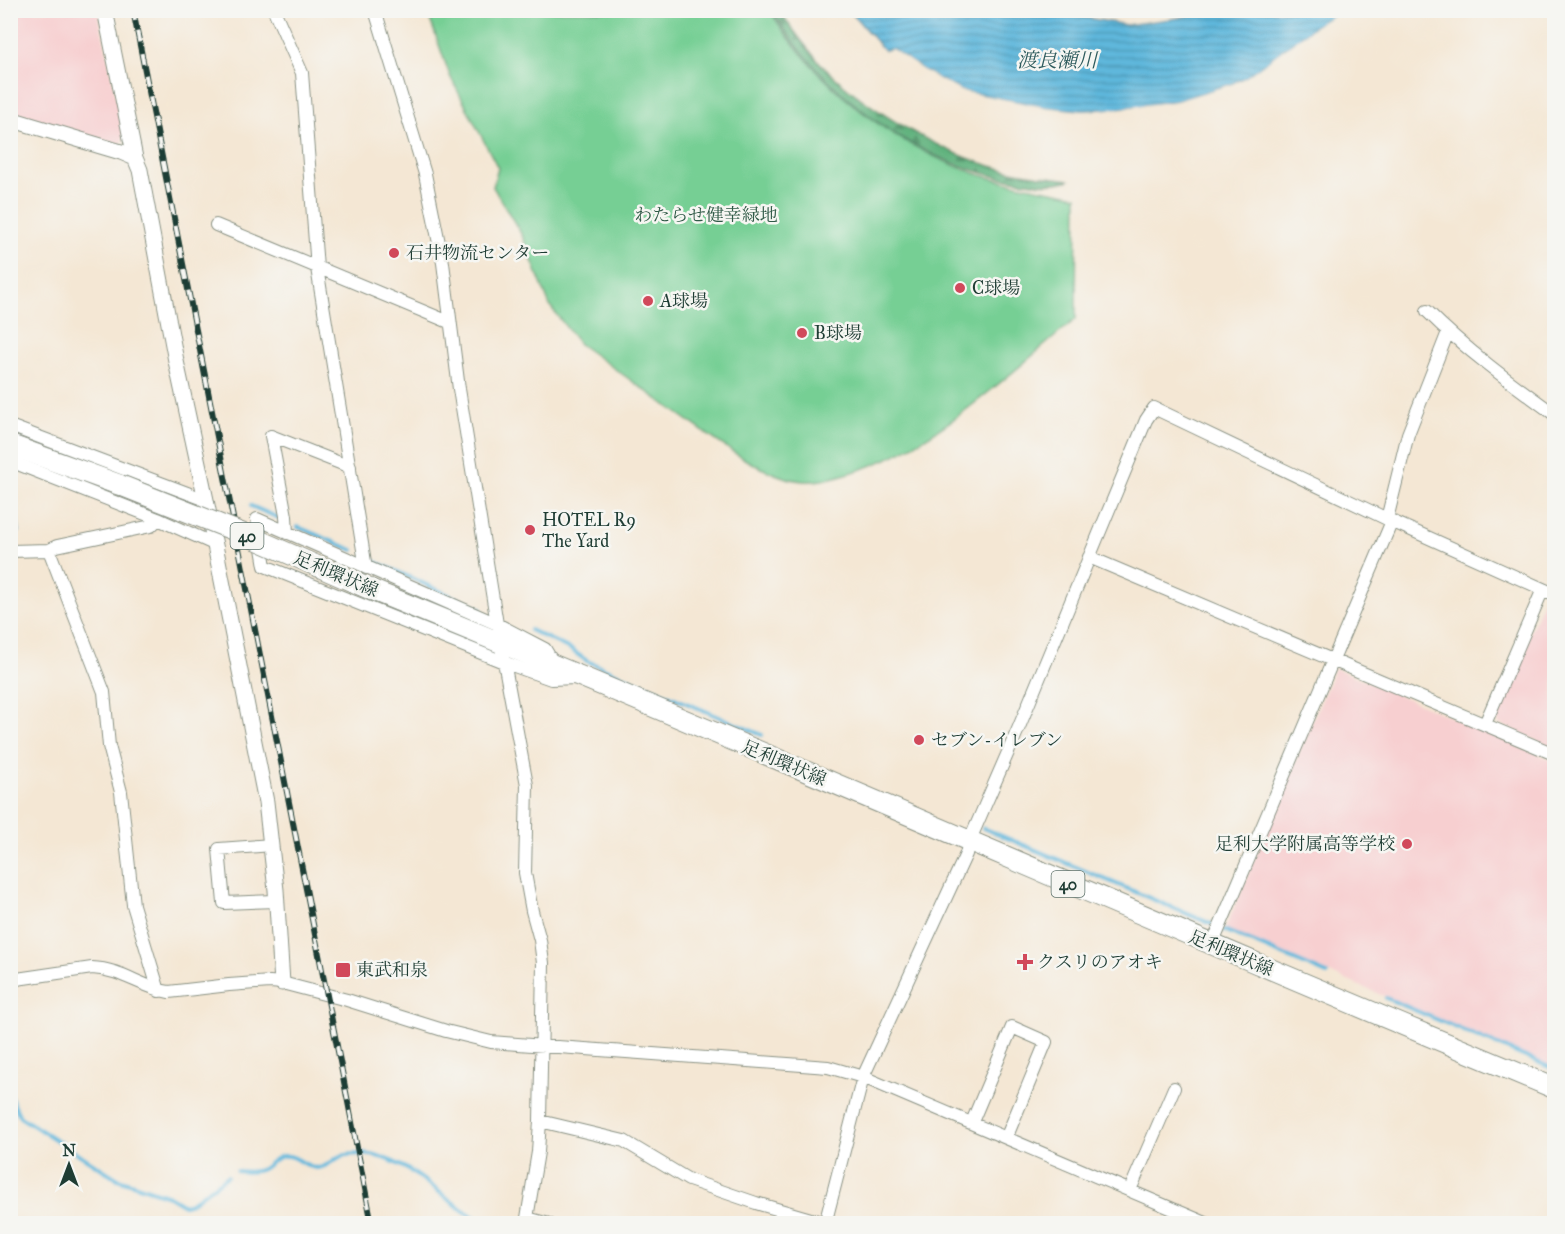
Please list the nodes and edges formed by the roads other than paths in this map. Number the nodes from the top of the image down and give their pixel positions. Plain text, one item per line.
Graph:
1 (105, 10) edge
2 (274, 10) edge
3 (375, 10) edge
4 (10, 119) edge
5 (135, 158) junction
6 (216, 225) dead end
7 (317, 268) junction
8 (1427, 311) dead end
9 (449, 322) junction
10 (1448, 332) junction
11 (1554, 414) edge
12 (10, 426) edge
13 (10, 445) edge
14 (10, 461) edge
15 (350, 466) junction
16 (206, 500) junction
17 (158, 519) junction
18 (1389, 520) junction
19 (287, 533) junction
20 (214, 544) junction
21 (10, 550) edge
22 (50, 550) junction
23 (1089, 557) junction
24 (366, 568) junction
25 (1549, 591) edge
26 (499, 633) junction
27 (1333, 659) junction
28 (506, 663) junction
29 (583, 678) junction
30 (1485, 724) junction
31 (1554, 754) edge
32 (969, 842) junction
33 (272, 845) junction
34 (276, 901) junction
35 (1212, 945) junction
36 (10, 980) edge
37 (282, 983) junction
38 (159, 991) junction
39 (543, 1047) junction
40 (863, 1077) junction
41 (1174, 1088) dead end
42 (1554, 1088) edge
43 (540, 1121) junction
44 (972, 1122) junction
45 (1007, 1136) junction
46 (1130, 1190) junction
47 (526, 1221) edge
48 (826, 1223) edge
49 (549, 1224) edge
50 (1208, 1224) edge

1 - 5 street
2 - 7 street
3 - 9 street
4 - 5 street
5 - 16 street
6 - 7 street
7 - 9 street
7 - 15 street
8 - 10 street
9 - 26 street
10 - 11 street
10 - 18 street
12 - 16 street
13 - 26 main road, 足利環状線 / 40, bridge
14 - 17 street
15 - 19 street
15 - 24 street
16 - 20 street
17 - 20 street
17 - 22 street
18 - 23 street
18 - 25 street
18 - 27 street
19 - 24 street
19 - 28 street
20 - 33 street
21 - 22 street
22 - 38 street
23 - 27 street
23 - 32 street
24 - 26 street
25 - 30 street
26 - 28 street
26 - 29 main road, 足利環状線 / 40
27 - 30 street
27 - 35 street
28 - 29 street
28 - 39 street
29 - 32 main road, 足利環状線 / 40
30 - 31 street
32 - 35 main road, 足利環状線 / 40
32 - 40 street
33 - 34 street
33 - 34 street
34 - 37 street
35 - 42 main road, 足利環状線 / 40
36 - 38 street
37 - 38 street
37 - 39 street
39 - 40 street
39 - 43 street
40 - 44 street
40 - 48 street
41 - 46 street
43 - 47 street
43 - 48 street
44 - 45 street
44 - 45 street
45 - 46 street
46 - 50 street
47 - 49 street

